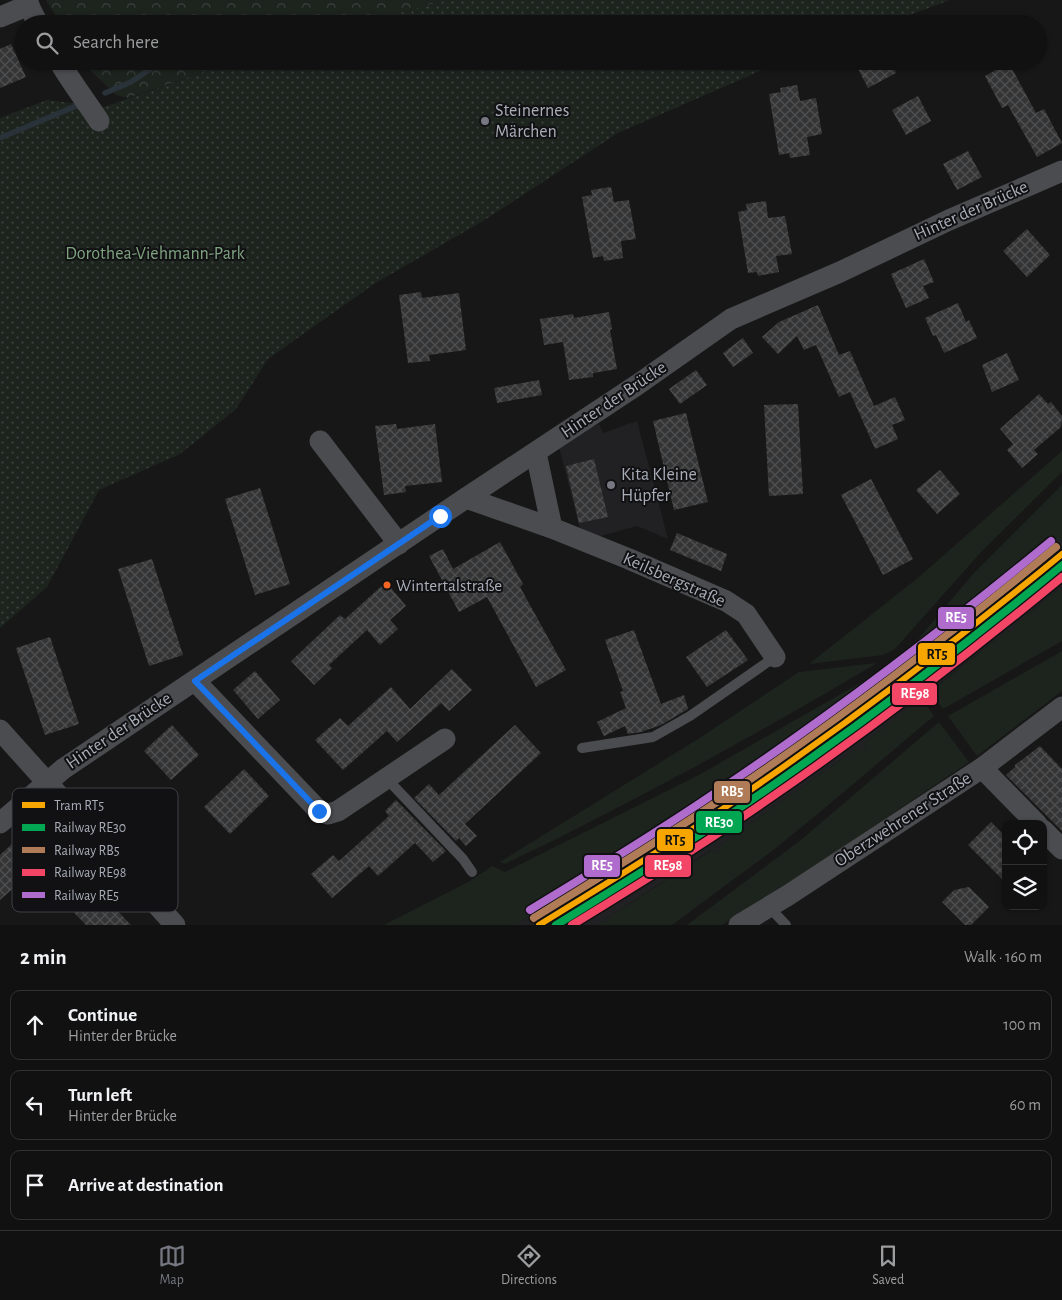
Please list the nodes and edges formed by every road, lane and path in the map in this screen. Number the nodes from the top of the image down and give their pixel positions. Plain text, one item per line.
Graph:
1 (31, 10) edge
2 (0, 17) edge
3 (64, 70) edge
4 (99, 121) dead end
5 (1062, 171) edge
6 (320, 441) dead end
7 (536, 452) junction
8 (466, 498) junction
9 (552, 528) junction
10 (399, 544) junction
11 (775, 657) joint
12 (195, 681) junction
13 (1062, 707) edge
14 (0, 730) edge
15 (445, 739) dead end
16 (582, 748) dead end
17 (982, 768) junction
18 (387, 778) junction
19 (47, 782) junction
20 (40, 788) edge
21 (52, 788) edge
22 (12, 813) edge
23 (1033, 820) edge
24 (0, 823) edge
25 (1047, 834) edge
26 (1062, 849) edge
27 (472, 872) dead end
28 (768, 907) junction
29 (163, 912) edge
30 (175, 925) edge
31 (739, 925) edge
32 (786, 925) edge

1 - 2 street
3 - 4 street
5 - 7 street, Hinter der Brücke
6 - 10 street
7 - 8 street, Hinter der Brücke
7 - 9 street
8 - 9 street, Keilsbergstraße
8 - 10 street, Hinter der Brücke
9 - 11 street, Keilsbergstraße
10 - 12 street, Hinter der Brücke
11 - 16 lane
12 - 18 street
12 - 19 street, Hinter der Brücke
13 - 17 street, Oberzwehrener Straße
14 - 19 street
15 - 18 street
17 - 23 street
17 - 28 street, Oberzwehrener Straße
18 - 27 lane
19 - 20 street, Hinter der Brücke
19 - 21 street
22 - 24 street, Hinter der Brücke
25 - 26 street
28 - 31 street, Oberzwehrener Straße
28 - 32 lane
29 - 30 street

